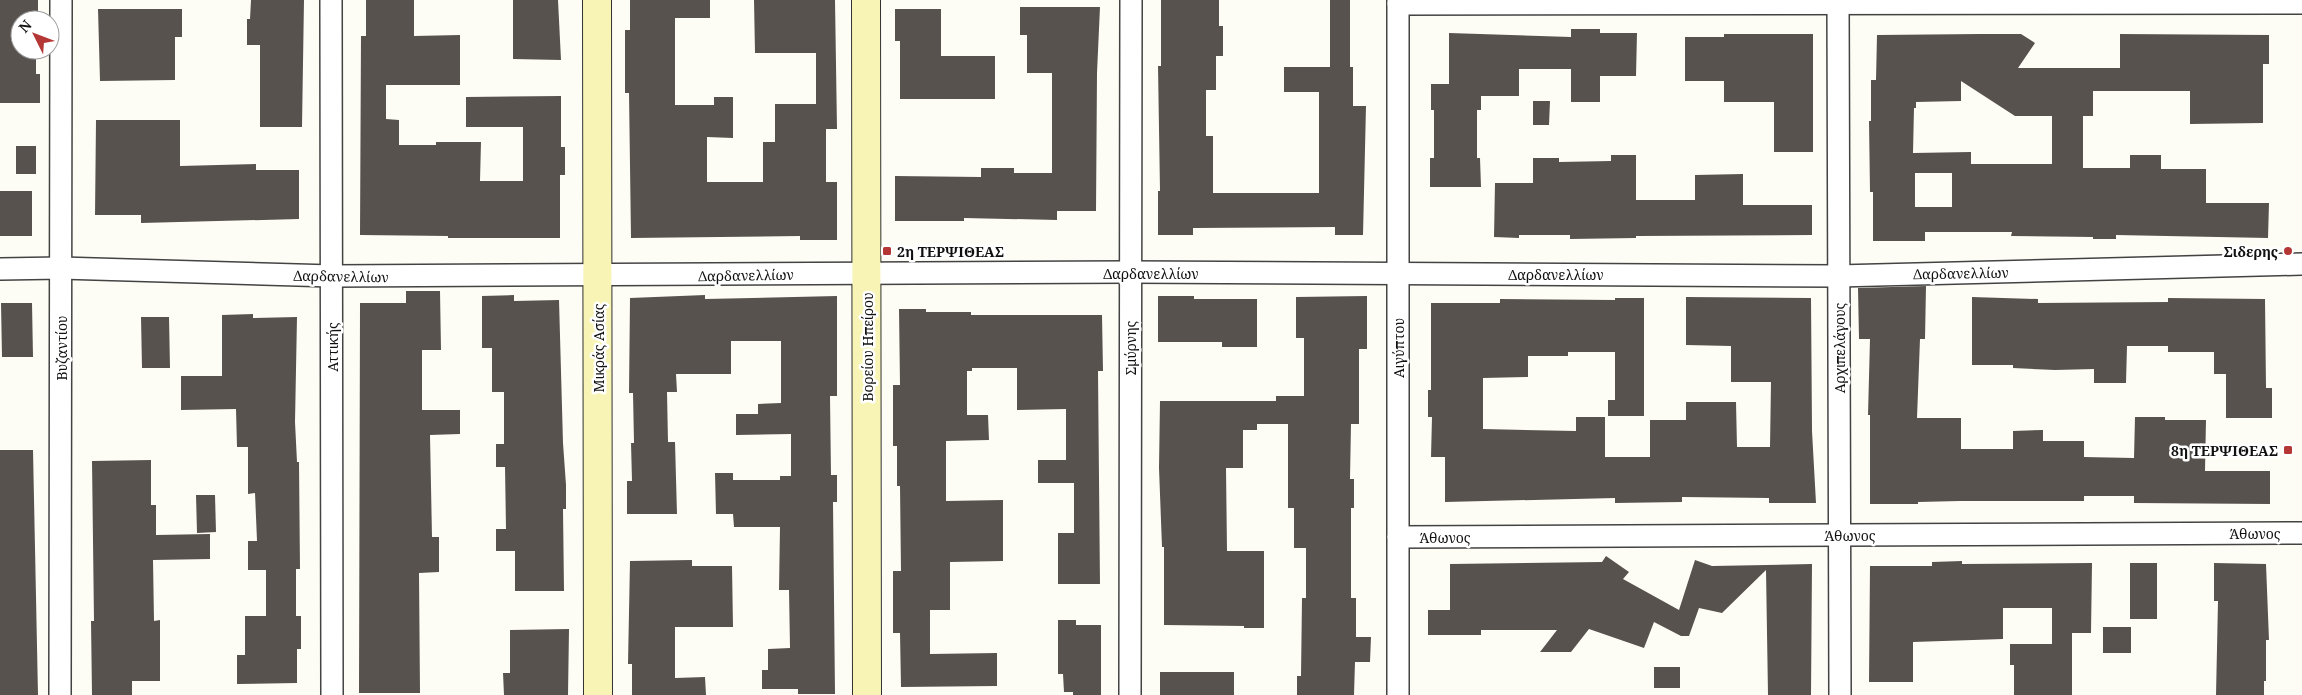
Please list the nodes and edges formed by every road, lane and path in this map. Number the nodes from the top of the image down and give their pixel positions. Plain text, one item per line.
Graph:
1 (61, 0) edge
2 (331, 0) edge
3 (597, 0) edge
4 (866, 0) edge
5 (1130, 0) edge
6 (1398, 2) edge
7 (1838, 2) edge
8 (2302, 4) edge
9 (2302, 264) edge
10 (61, 268) junction
11 (0, 269) edge
12 (1130, 272) junction
13 (867, 274) junction
14 (1398, 274) junction
15 (332, 276) junction
16 (597, 276) junction
17 (1838, 276) junction
18 (2302, 533) edge
19 (1839, 535) junction
20 (1398, 537) junction
21 (60, 695) edge
22 (332, 695) edge
23 (598, 695) edge
24 (867, 695) edge
25 (1130, 695) edge
26 (1398, 695) edge
27 (1840, 695) edge

1 - 10 street, Βυζαντίου
2 - 15 street, Αττικής
3 - 16 street, Μικράς Ασίας
4 - 13 street, Βορείου Ηπείρου
5 - 12 street, Σμύρνης
6 - 7 street
6 - 14 street, Αιγύπτου
7 - 8 street
7 - 17 street, Αρχιπελάγους
9 - 17 street, Δαρδανελλίων
10 - 11 street, Δαρδανελλίων
10 - 15 street, Δαρδανελλίων
10 - 21 street, Βυζαντίου
12 - 13 street, Δαρδανελλίων
12 - 14 street, Δαρδανελλίων
12 - 25 street, Σμύρνης
13 - 16 street, Δαρδανελλίων
13 - 24 street, Βορείου Ηπείρου
14 - 17 street, Δαρδανελλίων
14 - 20 street, Αιγύπτου
15 - 16 street, Δαρδανελλίων
15 - 22 street, Αττικής
16 - 23 street, Μικράς Ασίας
17 - 19 street, Αρχιπελάγους
18 - 19 street, Άθωνος
19 - 20 street, Άθωνος
19 - 27 street, Αρχιπελάγους
20 - 26 street, Αιγύπτου

